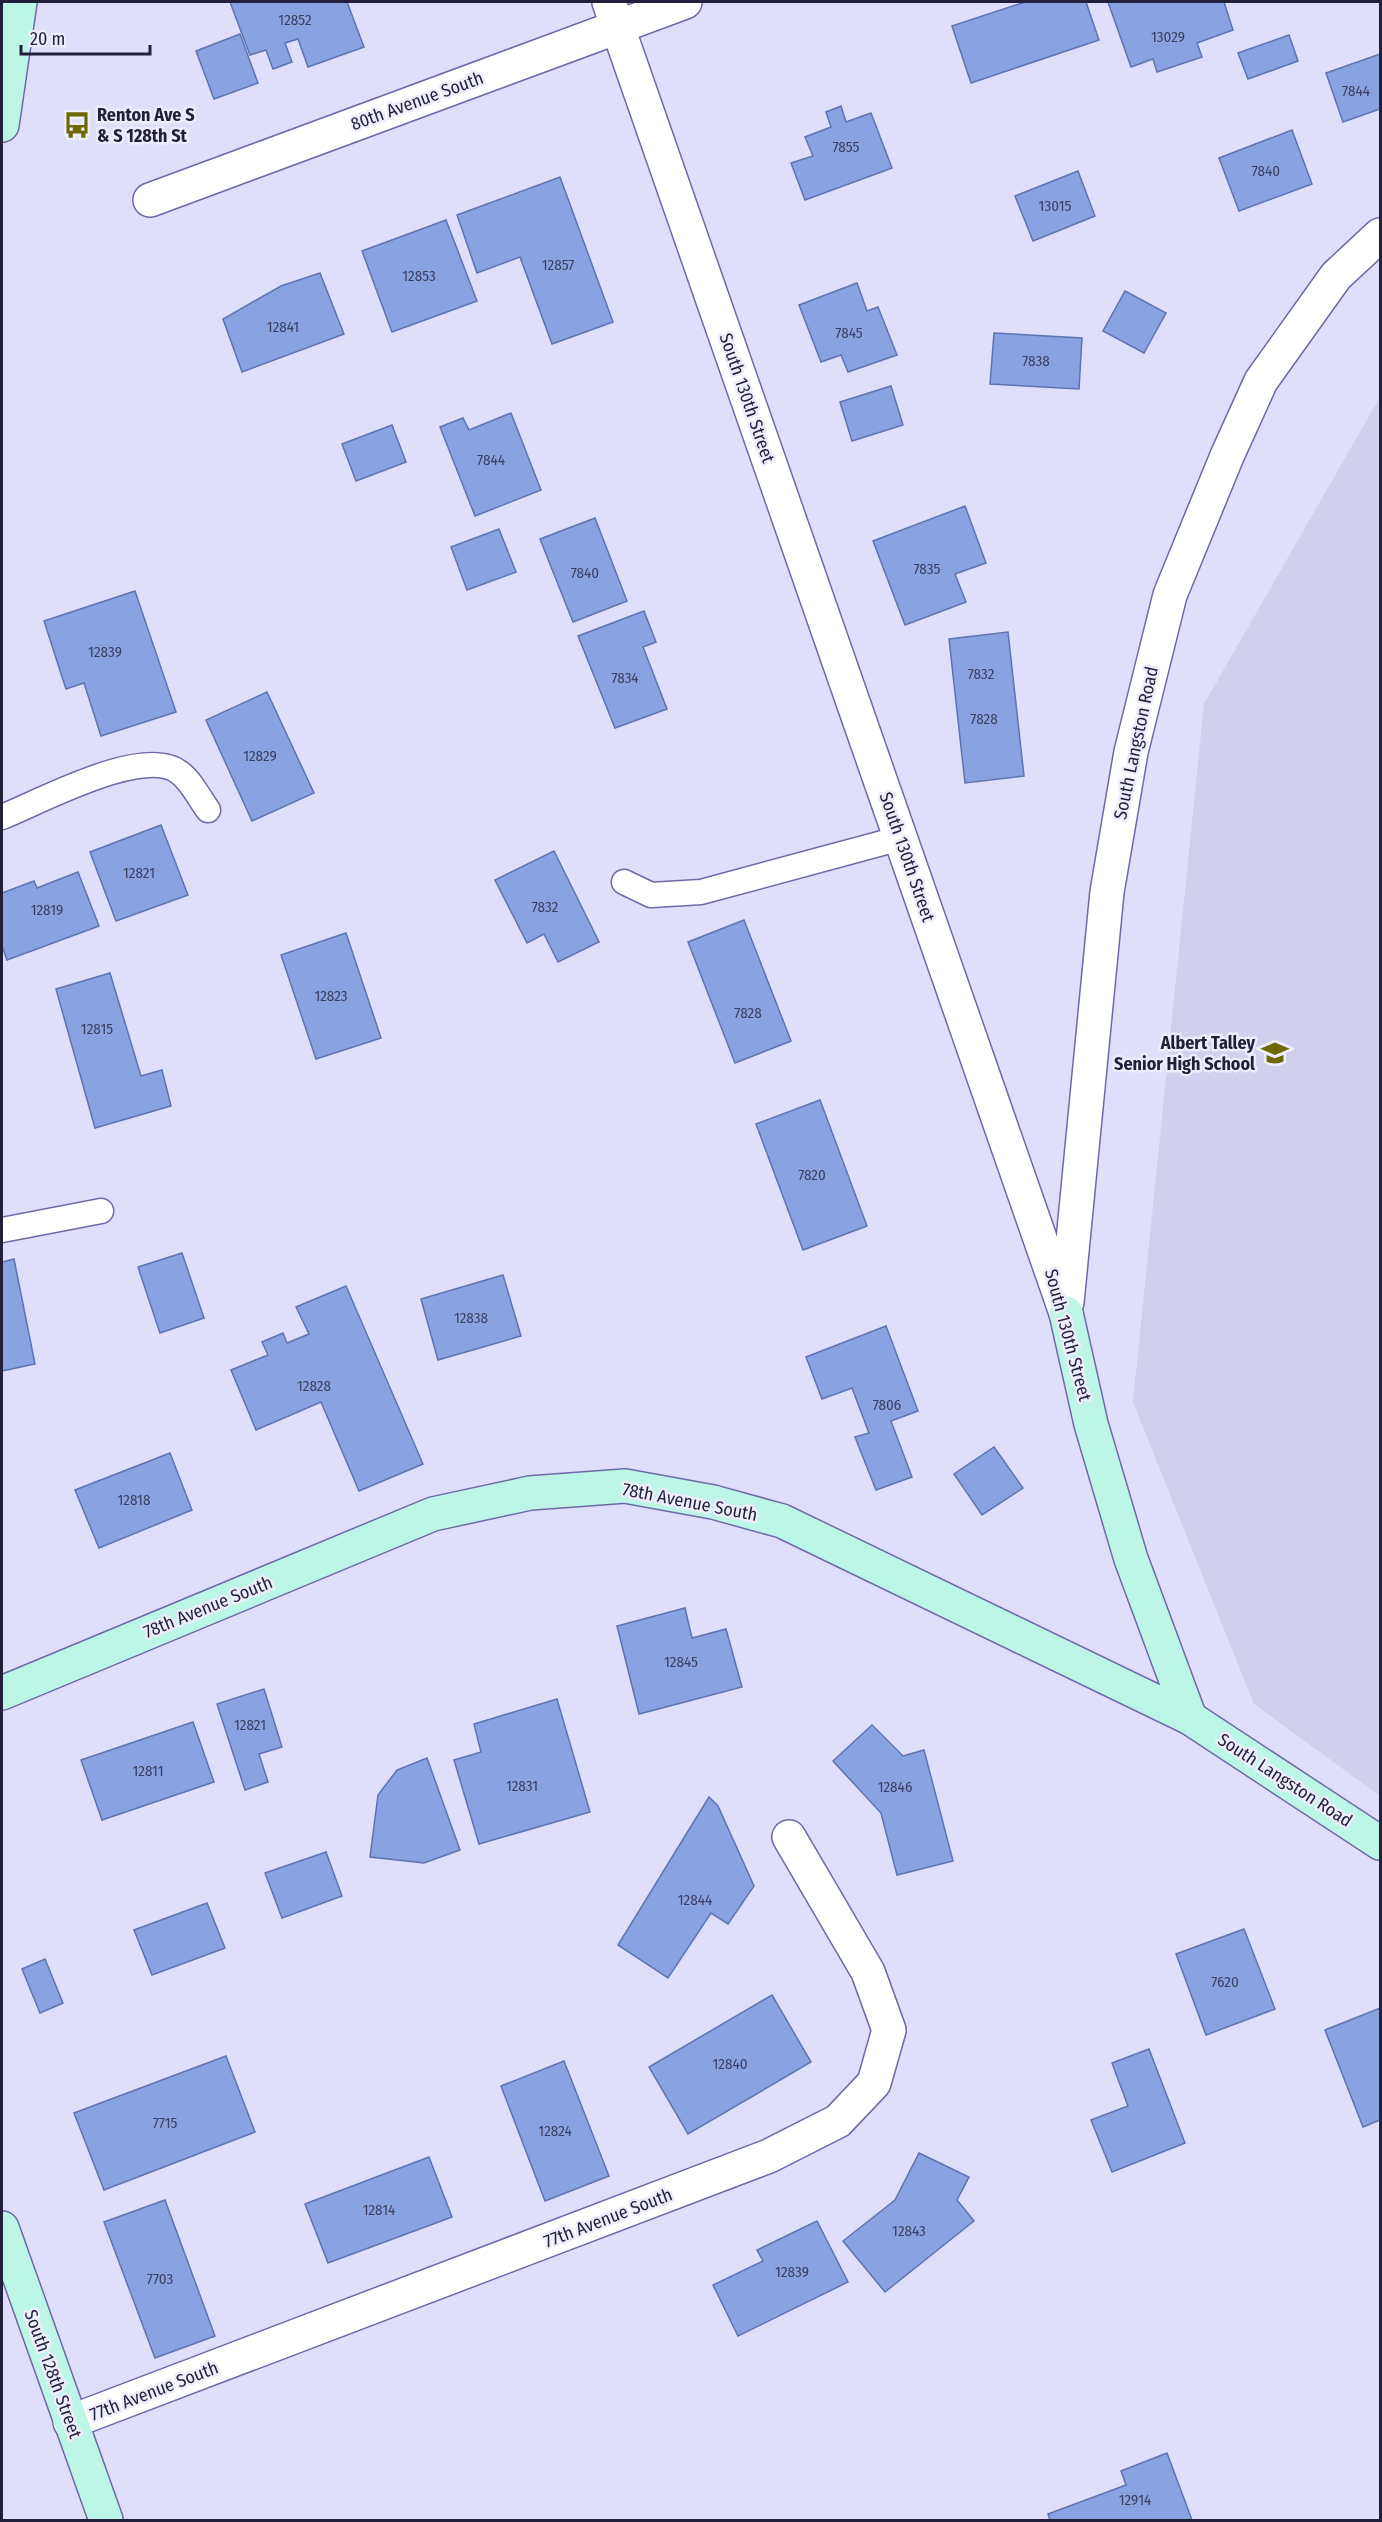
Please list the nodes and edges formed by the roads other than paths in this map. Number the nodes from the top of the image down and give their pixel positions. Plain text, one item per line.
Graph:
1 (20, 2) edge
2 (685, 2) edge
3 (613, 14) edge
4 (2, 125) edge
5 (150, 200) dead end
6 (1380, 235) edge
7 (208, 810) dead end
8 (2, 817) edge
9 (900, 838) junction
10 (624, 882) dead end
11 (101, 1211) dead end
12 (2, 1230) edge
13 (1066, 1313) junction
14 (2, 1693) edge
15 (1190, 1718) junction
16 (789, 1837) dead end
17 (1380, 1843) edge
18 (2, 2228) edge
19 (70, 2422) junction
20 (106, 2520) edge

1 - 4 street
2 - 3 street, 80th Avenue South
3 - 5 street, 80th Avenue South
3 - 9 street, South 130th Street
6 - 13 street, South Langston Road
7 - 8 lane
9 - 10 lane
9 - 13 street, South 130th Street
11 - 12 lane
13 - 15 street, South 130th Street
14 - 15 street, 78th Avenue South
15 - 17 street, South Langston Road
16 - 19 street, 77th Avenue South
18 - 19 street, South 128th Street
19 - 20 street, South 128th Street

